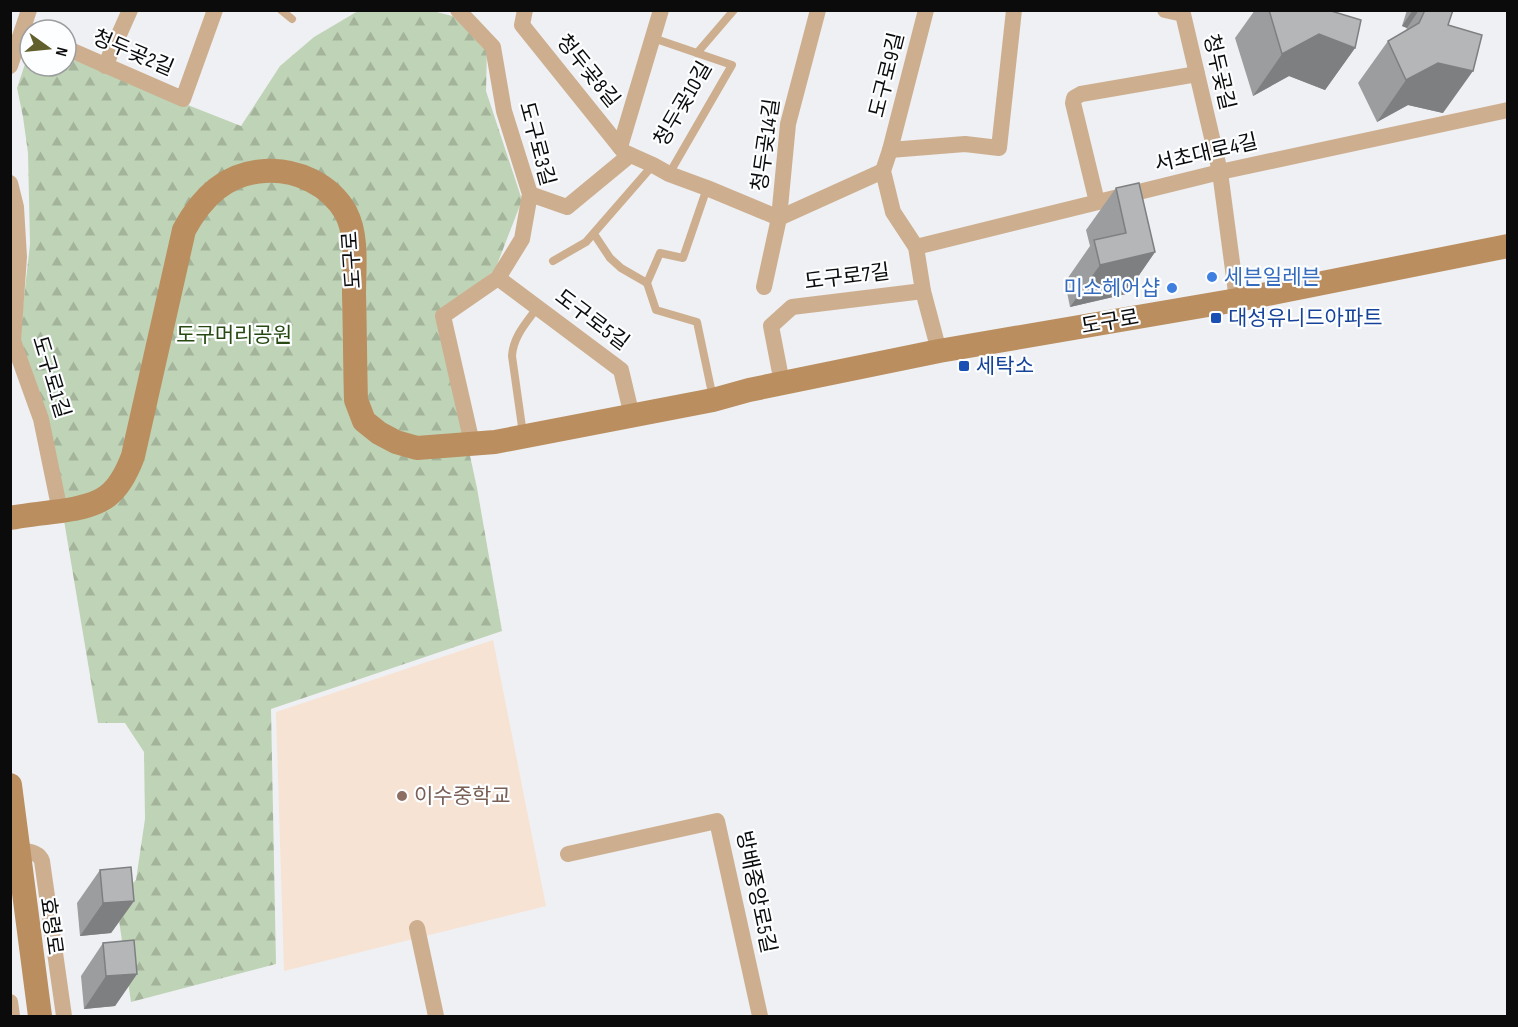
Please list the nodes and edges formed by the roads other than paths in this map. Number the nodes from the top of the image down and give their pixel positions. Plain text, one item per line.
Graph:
1 (130, 10) edge
2 (215, 10) edge
3 (281, 10) edge
4 (458, 10) edge
5 (525, 10) edge
6 (662, 10) edge
7 (734, 10) edge
8 (818, 10) edge
9 (926, 10) edge
10 (1014, 10) edge
11 (1165, 10) edge
12 (292, 20) dead end
13 (653, 38) junction
14 (18, 49) edge
15 (697, 53) junction
16 (78, 54) edge
17 (10, 66) edge
18 (105, 66) junction
19 (1197, 74) junction
20 (1508, 110) edge
21 (890, 150) junction
22 (625, 151) junction
23 (653, 165) junction
24 (883, 171) junction
25 (1220, 172) junction
26 (669, 174) junction
27 (10, 183) edge
28 (708, 188) junction
29 (530, 194) junction
30 (1097, 202) junction
31 (13, 208) edge
32 (779, 218) junction
33 (594, 234) junction
34 (1508, 246) edge
35 (916, 247) junction
36 (553, 261) dead end
37 (498, 278) junction
38 (647, 283) junction
39 (764, 287) dead end
40 (923, 291) junction
41 (1237, 300) junction
42 (537, 308) junction
43 (939, 351) junction
44 (782, 383) junction
45 (713, 400) junction
46 (632, 416) junction
47 (524, 436) junction
48 (472, 444) junction
49 (60, 511) junction
50 (10, 518) edge
51 (10, 785) edge
52 (15, 854) edge
53 (568, 854) dead end
54 (417, 928) dead end
55 (10, 1002) edge
56 (12, 1017) edge
57 (40, 1017) edge
58 (64, 1017) edge
59 (436, 1017) edge
60 (760, 1017) edge

1 - 18 street
2 - 18 street, 청두곶2길
3 - 12 lane
4 - 29 street, 도구로3길
5 - 22 street, 청두곶8길
6 - 13 street, 청두곶10길
7 - 15 lane
8 - 32 street, 청두곶14길
9 - 21 street, 도구로9길
10 - 21 street, 도구로9길
11 - 19 street, 청두곶길
13 - 15 lane, 청두곶10길
13 - 22 street, 청두곶10길
14 - 17 street
15 - 26 lane, 청두곶10길
16 - 18 street, 청두곶2길
19 - 25 street, 청두곶길
19 - 30 street
20 - 25 street, 서초대로4길
21 - 24 street, 도구로9길
22 - 23 street, 청두곶8길
22 - 29 street
23 - 26 street, 청두곶8길
23 - 33 lane
24 - 32 street
24 - 35 street
25 - 30 street, 서초대로4길
25 - 41 street, 청두곶길
26 - 28 street, 청두곶8길
27 - 31 street, 도구로1길
28 - 32 street, 청두곶8길
28 - 38 lane
29 - 37 street, 도구로3길
30 - 35 street, 서초대로4길
31 - 49 street, 도구로1길
32 - 39 street, 청두곶14길
33 - 36 lane
33 - 38 lane
34 - 41 street, 도구로
35 - 40 street
37 - 42 street, 도구로5길
37 - 48 street, 도구로3길
38 - 45 lane
40 - 43 street
40 - 44 street, 도구로7길
41 - 43 street, 도구로
42 - 46 street, 도구로5길
42 - 47 lane
43 - 44 street, 도구로
44 - 45 street, 도구로
45 - 46 street, 도구로
46 - 47 street, 도구로
47 - 48 street, 도구로
48 - 49 street, 도구로
49 - 50 street, 도구로
51 - 52 street, 효령로
52 - 57 street, 효령로
52 - 58 street, 효령로
53 - 60 street, 방배중앙로5길
54 - 59 street
55 - 56 street

